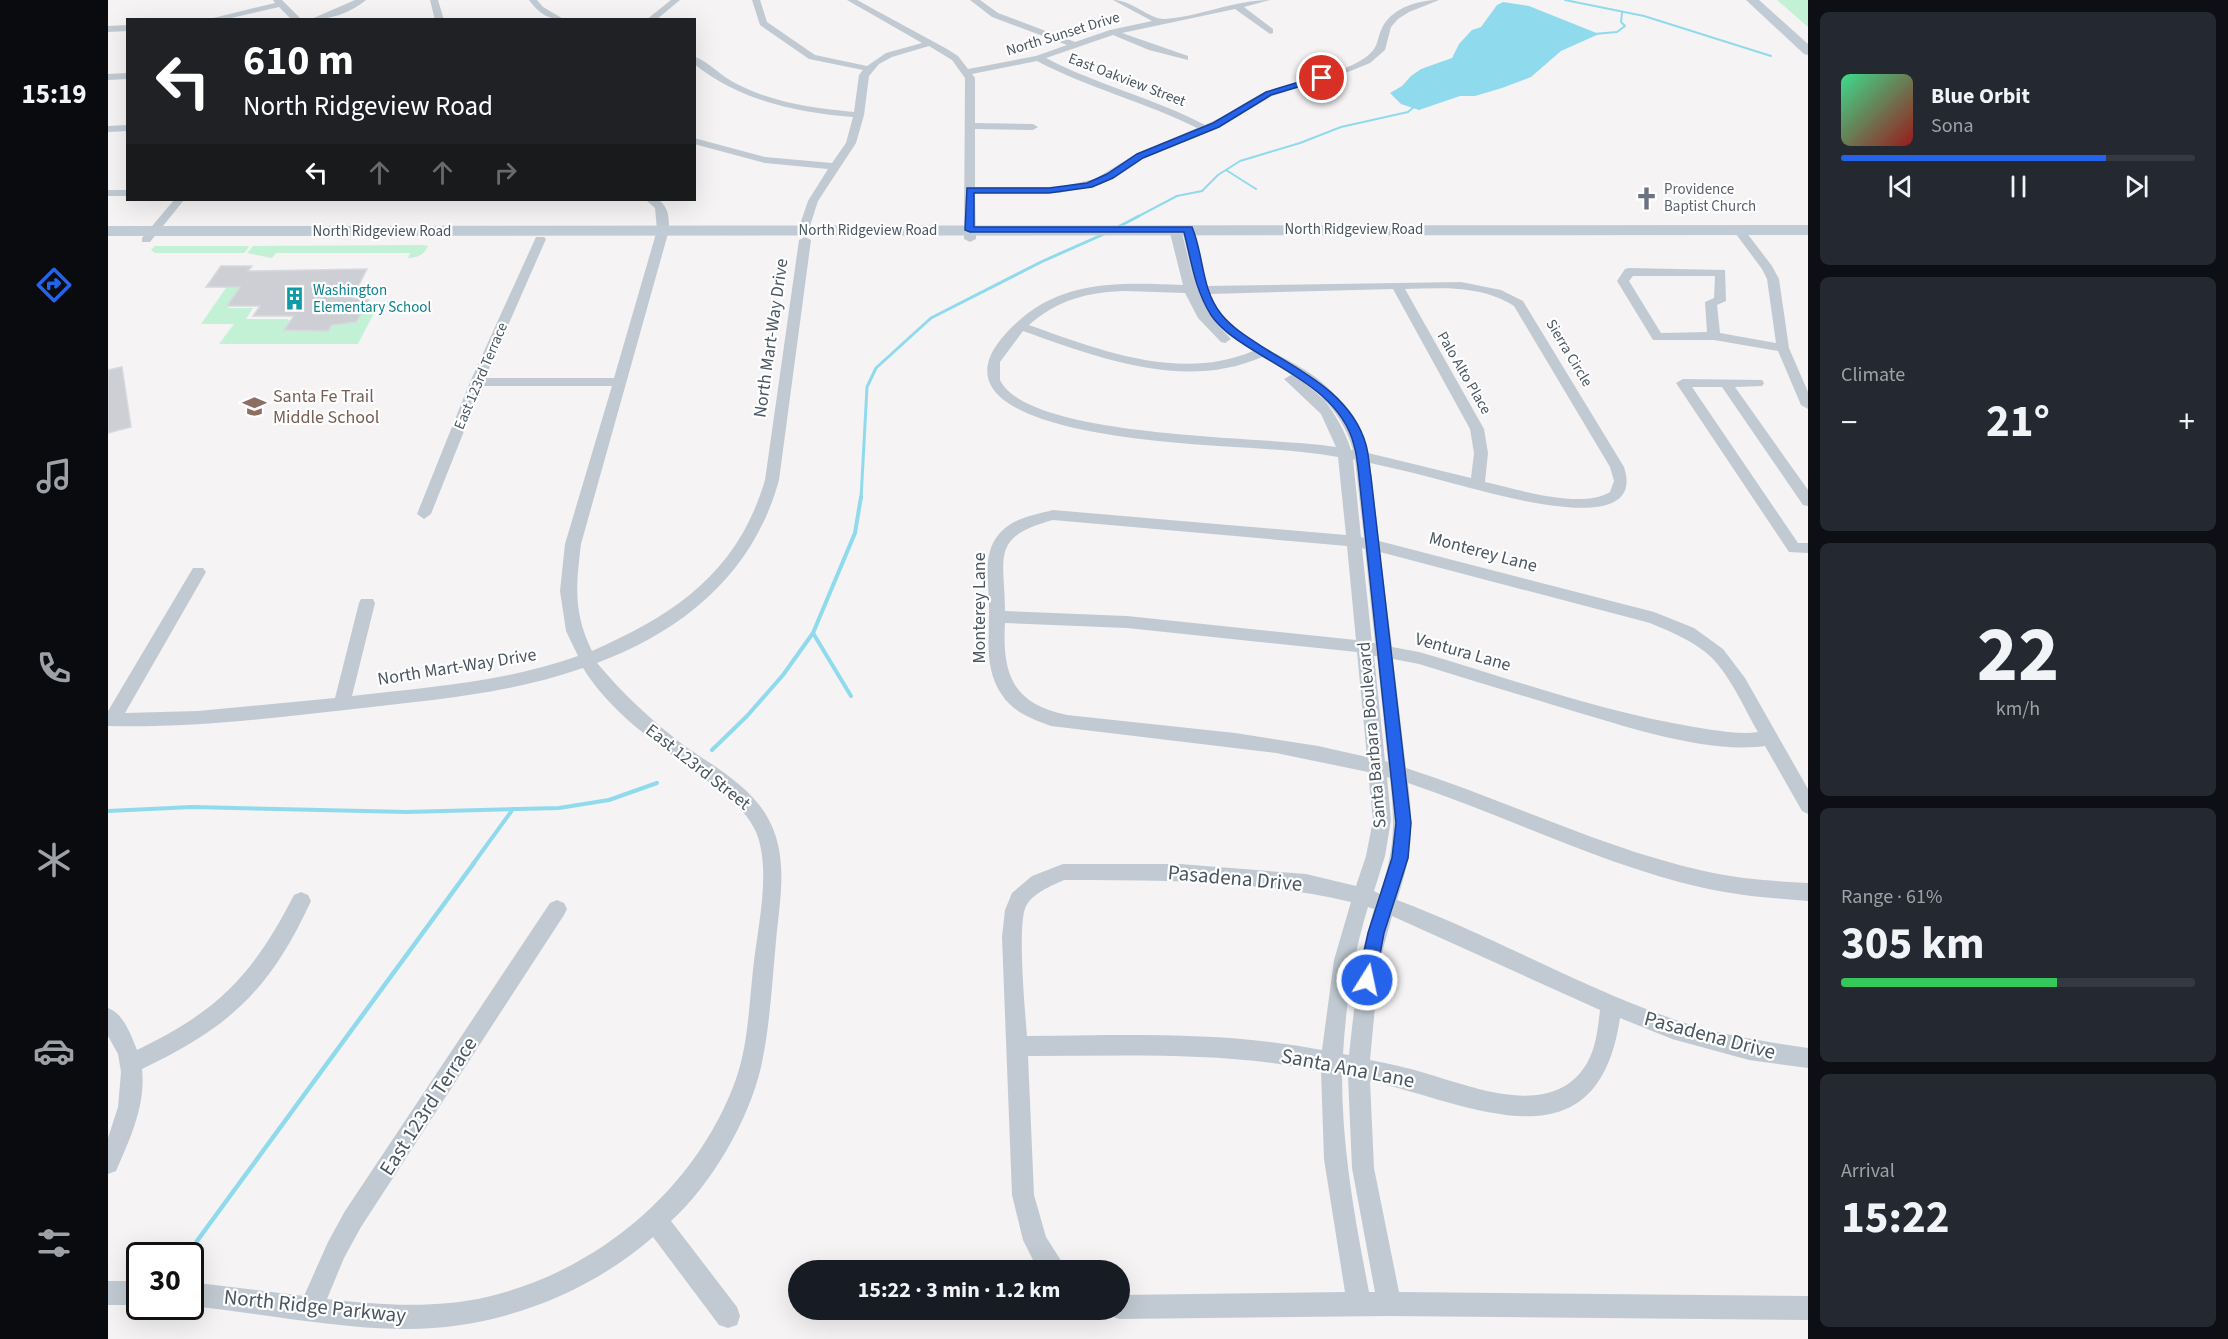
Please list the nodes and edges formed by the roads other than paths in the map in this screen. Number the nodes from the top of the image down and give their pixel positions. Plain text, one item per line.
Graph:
1 (362, 0) edge
2 (434, 0) edge
3 (533, 0) edge
4 (676, 0) edge
5 (756, 0) edge
6 (851, 0) edge
7 (974, 0) edge
8 (1117, 0) edge
9 (1266, 0) edge
10 (1435, 0) edge
11 (1752, 0) edge
12 (1769, 0) edge
13 (278, 2) edge
14 (1238, 6) junction
15 (216, 18) edge
16 (296, 18) edge
17 (318, 18) edge
18 (439, 18) edge
19 (557, 18) edge
20 (654, 18) edge
21 (1158, 21) junction
22 (126, 28) edge
23 (108, 29) edge
24 (1270, 31) dead end
25 (1113, 32) junction
26 (1808, 35) edge
27 (930, 43) junction
28 (1075, 45) junction
29 (1808, 51) edge
30 (1038, 58) junction
31 (1185, 58) dead end
32 (696, 60) edge
33 (870, 69) junction
34 (967, 72) junction
35 (126, 76) edge
36 (108, 78) edge
37 (859, 115) junction
38 (970, 126) junction
39 (1033, 127) dead end
40 (126, 128) edge
41 (108, 129) edge
42 (1206, 129) junction
43 (696, 142) edge
44 (836, 167) junction
45 (970, 190) junction
46 (108, 193) edge
47 (126, 193) edge
48 (178, 201) edge
49 (656, 201) edge
50 (1808, 230) edge
51 (108, 231) edge
52 (970, 234) junction
53 (1183, 234) junction
54 (662, 235) junction
55 (804, 235) junction
56 (1743, 235) junction
57 (150, 236) junction
58 (540, 239) junction
59 (108, 240) edge
60 (1808, 241) edge
61 (1397, 285) junction
62 (1196, 290) junction
63 (1021, 326) junction
64 (1714, 336) junction
65 (1783, 348) junction
66 (1257, 354) junction
67 (477, 382) junction
68 (620, 382) junction
69 (1726, 383) junction
70 (1757, 383) dead end
71 (1808, 405) edge
72 (1354, 455) junction
73 (1478, 484) junction
74 (1808, 501) edge
75 (424, 514) dead end
76 (1363, 543) junction
77 (1808, 548) edge
78 (198, 572) dead end
79 (367, 603) dead end
80 (998, 617) junction
81 (1366, 648) junction
82 (1386, 651) junction
83 (586, 660) junction
84 (342, 704) junction
85 (110, 719) edge
86 (1769, 738) junction
87 (1377, 766) junction
88 (1399, 772) junction
89 (1808, 806) edge
90 (1808, 892) edge
91 (1363, 896) junction
92 (301, 901) dead end
93 (1384, 904) junction
94 (557, 909) dead end
95 (1611, 1005) junction
96 (108, 1018) edge
97 (1016, 1046) junction
98 (1808, 1058) edge
99 (132, 1063) junction
100 (1332, 1064) junction
101 (1358, 1069) junction
102 (108, 1163) edge
103 (655, 1220) junction
104 (1045, 1260) edge
105 (108, 1293) edge
106 (126, 1293) edge
107 (204, 1296) edge
108 (1389, 1304) junction
109 (1359, 1305) junction
110 (1130, 1307) edge
111 (1808, 1308) edge
112 (311, 1309) junction
113 (728, 1316) dead end

1 - 17 street
2 - 18 street
3 - 19 street
4 - 20 street
5 - 33 street
6 - 27 street
7 - 28 street, East Oakview Street
8 - 21 street
9 - 14 street, North Sunset Drive
10 - 42 street
11 - 29 main road
12 - 26 main road
13 - 15 street
13 - 16 street
14 - 21 street, North Sunset Drive
14 - 24 street
21 - 25 street, North Sunset Drive
22 - 23 street
25 - 28 street, North Sunset Drive
25 - 31 street
27 - 33 street
27 - 34 street
28 - 30 street, North Sunset Drive
30 - 34 street, North Sunset Drive
30 - 42 street, East Oakview Street
32 - 37 street
33 - 37 street, North Mart-Way Drive
34 - 38 street
35 - 36 street
37 - 44 street, North Mart-Way Drive
38 - 39 street
38 - 45 street
40 - 41 street
42 - 45 street
43 - 44 street
44 - 55 street, North Mart-Way Drive
45 - 52 street
46 - 47 street
48 - 57 street
49 - 54 street
50 - 56 main road, North Ridgeview Road
51 - 57 main road, North Ridgeview Road
52 - 53 main road, North Ridgeview Road
52 - 53 main road, North Ridgeview Road
52 - 55 main road, North Ridgeview Road
53 - 56 main road, North Ridgeview Road
53 - 62 street, Santa Barbara Boulevard
54 - 55 main road, North Ridgeview Road
54 - 57 main road, North Ridgeview Road
54 - 58 main road, North Ridgeview Road
54 - 68 street, East 123rd Street
55 - 83 street, North Mart-Way Drive
56 - 60 main road, North Ridgeview Road
56 - 65 street
57 - 58 main road, North Ridgeview Road
57 - 59 main road, North Ridgeview Road
58 - 67 street, East 123rd Terrace
61 - 62 street, Sierra Circle
61 - 73 street, Palo Alto Place
61 - 73 street, Sierra Circle
62 - 63 street, Sierra Circle
62 - 66 street, Santa Barbara Boulevard
63 - 66 street
63 - 72 street, Sierra Circle
64 - 64 street
64 - 65 street
65 - 71 street
66 - 72 street, Santa Barbara Boulevard
67 - 68 street
67 - 75 street, East 123rd Terrace
68 - 83 street, East 123rd Street
69 - 70 street
69 - 74 street
69 - 77 street
72 - 73 street, Sierra Circle
72 - 76 street, Santa Barbara Boulevard
76 - 80 street, Monterey Lane
76 - 81 street, Santa Barbara Boulevard
76 - 82 street, Santa Barbara Boulevard
76 - 86 street, Monterey Lane
78 - 85 street
79 - 84 street
80 - 81 street, Ventura Lane
80 - 87 street, Monterey Lane
81 - 82 street, Ventura Lane
81 - 87 street, Santa Barbara Boulevard
82 - 86 street, Ventura Lane
82 - 88 street, Santa Barbara Boulevard
83 - 84 street, North Mart-Way Drive
83 - 103 street, East 123rd Street
84 - 85 street, North Mart-Way Drive
86 - 89 street, Monterey Lane
87 - 88 street, Monterey Lane
87 - 91 street, Santa Barbara Boulevard
88 - 90 street, Monterey Lane
88 - 93 street, Santa Barbara Boulevard
91 - 93 street, Pasadena Drive
91 - 97 street, Pasadena Drive
91 - 100 street, Santa Barbara Boulevard
92 - 99 street
93 - 95 street, Pasadena Drive
93 - 101 street, Santa Barbara Boulevard
94 - 112 street, East 123rd Terrace
95 - 98 street, Pasadena Drive
95 - 101 street, Santa Ana Lane
96 - 99 street
97 - 100 street, Santa Ana Lane
97 - 104 street, Pasadena Drive
99 - 102 street
100 - 101 street, Santa Ana Lane
100 - 109 street, Santa Barbara Boulevard
101 - 108 street, Santa Barbara Boulevard
103 - 112 street, North Ridge Parkway
103 - 113 street
105 - 106 street
107 - 112 street, North Ridge Parkway
108 - 109 street
108 - 111 street
109 - 110 street

